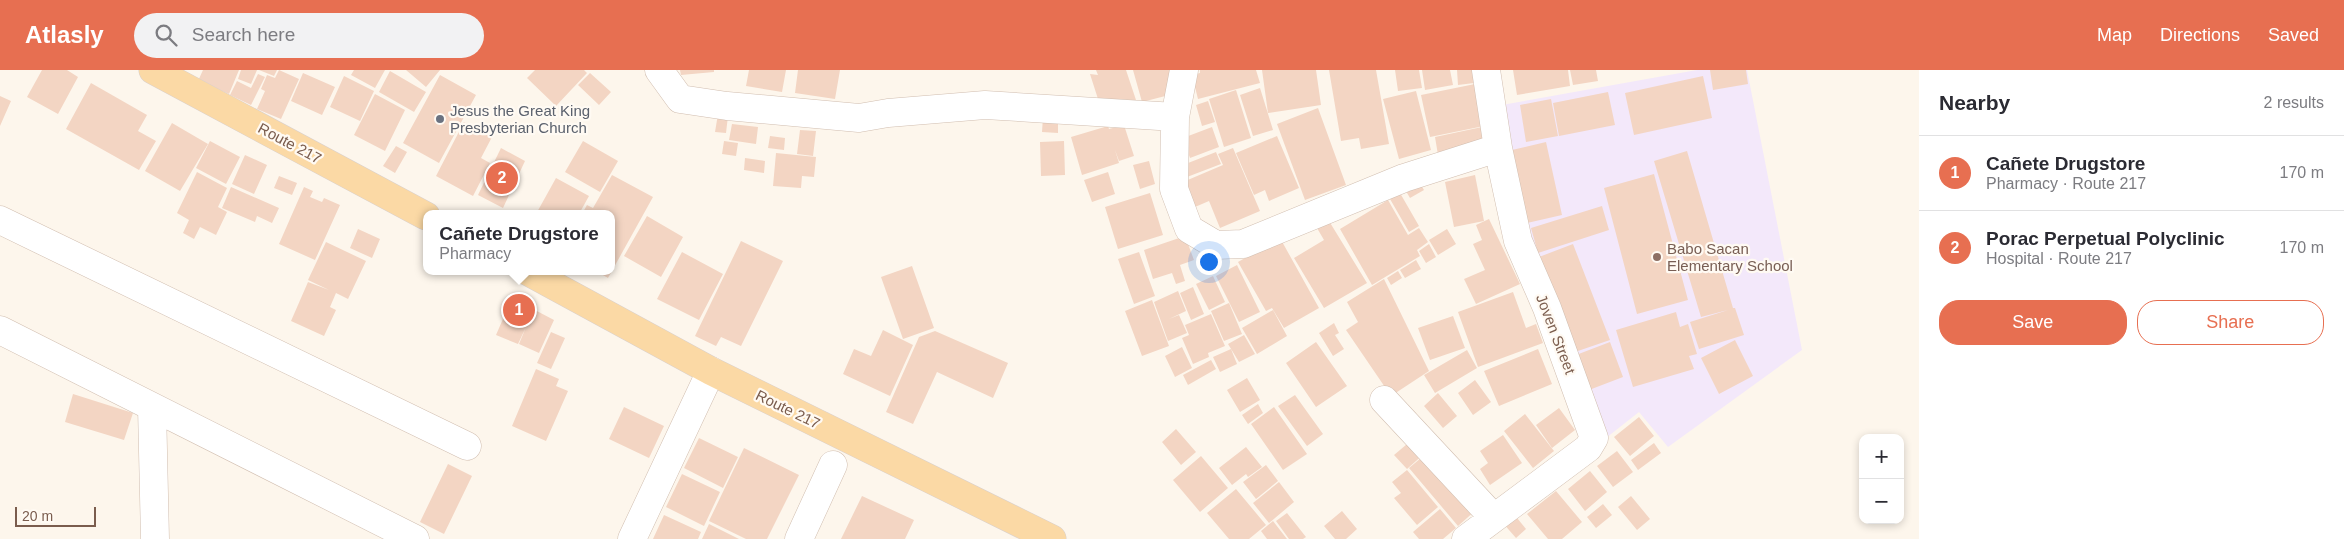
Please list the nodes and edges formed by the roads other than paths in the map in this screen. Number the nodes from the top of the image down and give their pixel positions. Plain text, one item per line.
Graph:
1 (153, 70) edge
2 (659, 70) edge
3 (1184, 70) edge
4 (1486, 70) edge
5 (1175, 117) junction
6 (1498, 148) junction
7 (423, 214) edge
8 (0, 220) edge
9 (534, 275) edge
10 (0, 330) edge
11 (711, 371) junction
12 (1384, 400) dead end
13 (152, 407) junction
14 (467, 446) dead end
15 (832, 465) dead end
16 (1493, 517) junction
17 (155, 539) edge
18 (415, 539) edge
19 (632, 539) edge
20 (799, 539) edge
21 (1052, 539) edge
22 (1466, 539) edge

1 - 7 main road, Route 217
2 - 5 street
3 - 5 street
4 - 6 street, Joven Street
5 - 6 street
6 - 16 street, Joven Street
8 - 14 street
9 - 11 main road, Route 217
10 - 13 street
11 - 19 street
11 - 21 main road, Route 217
12 - 16 street
13 - 17 street
13 - 18 street
15 - 20 street
16 - 22 street, Joven Street

